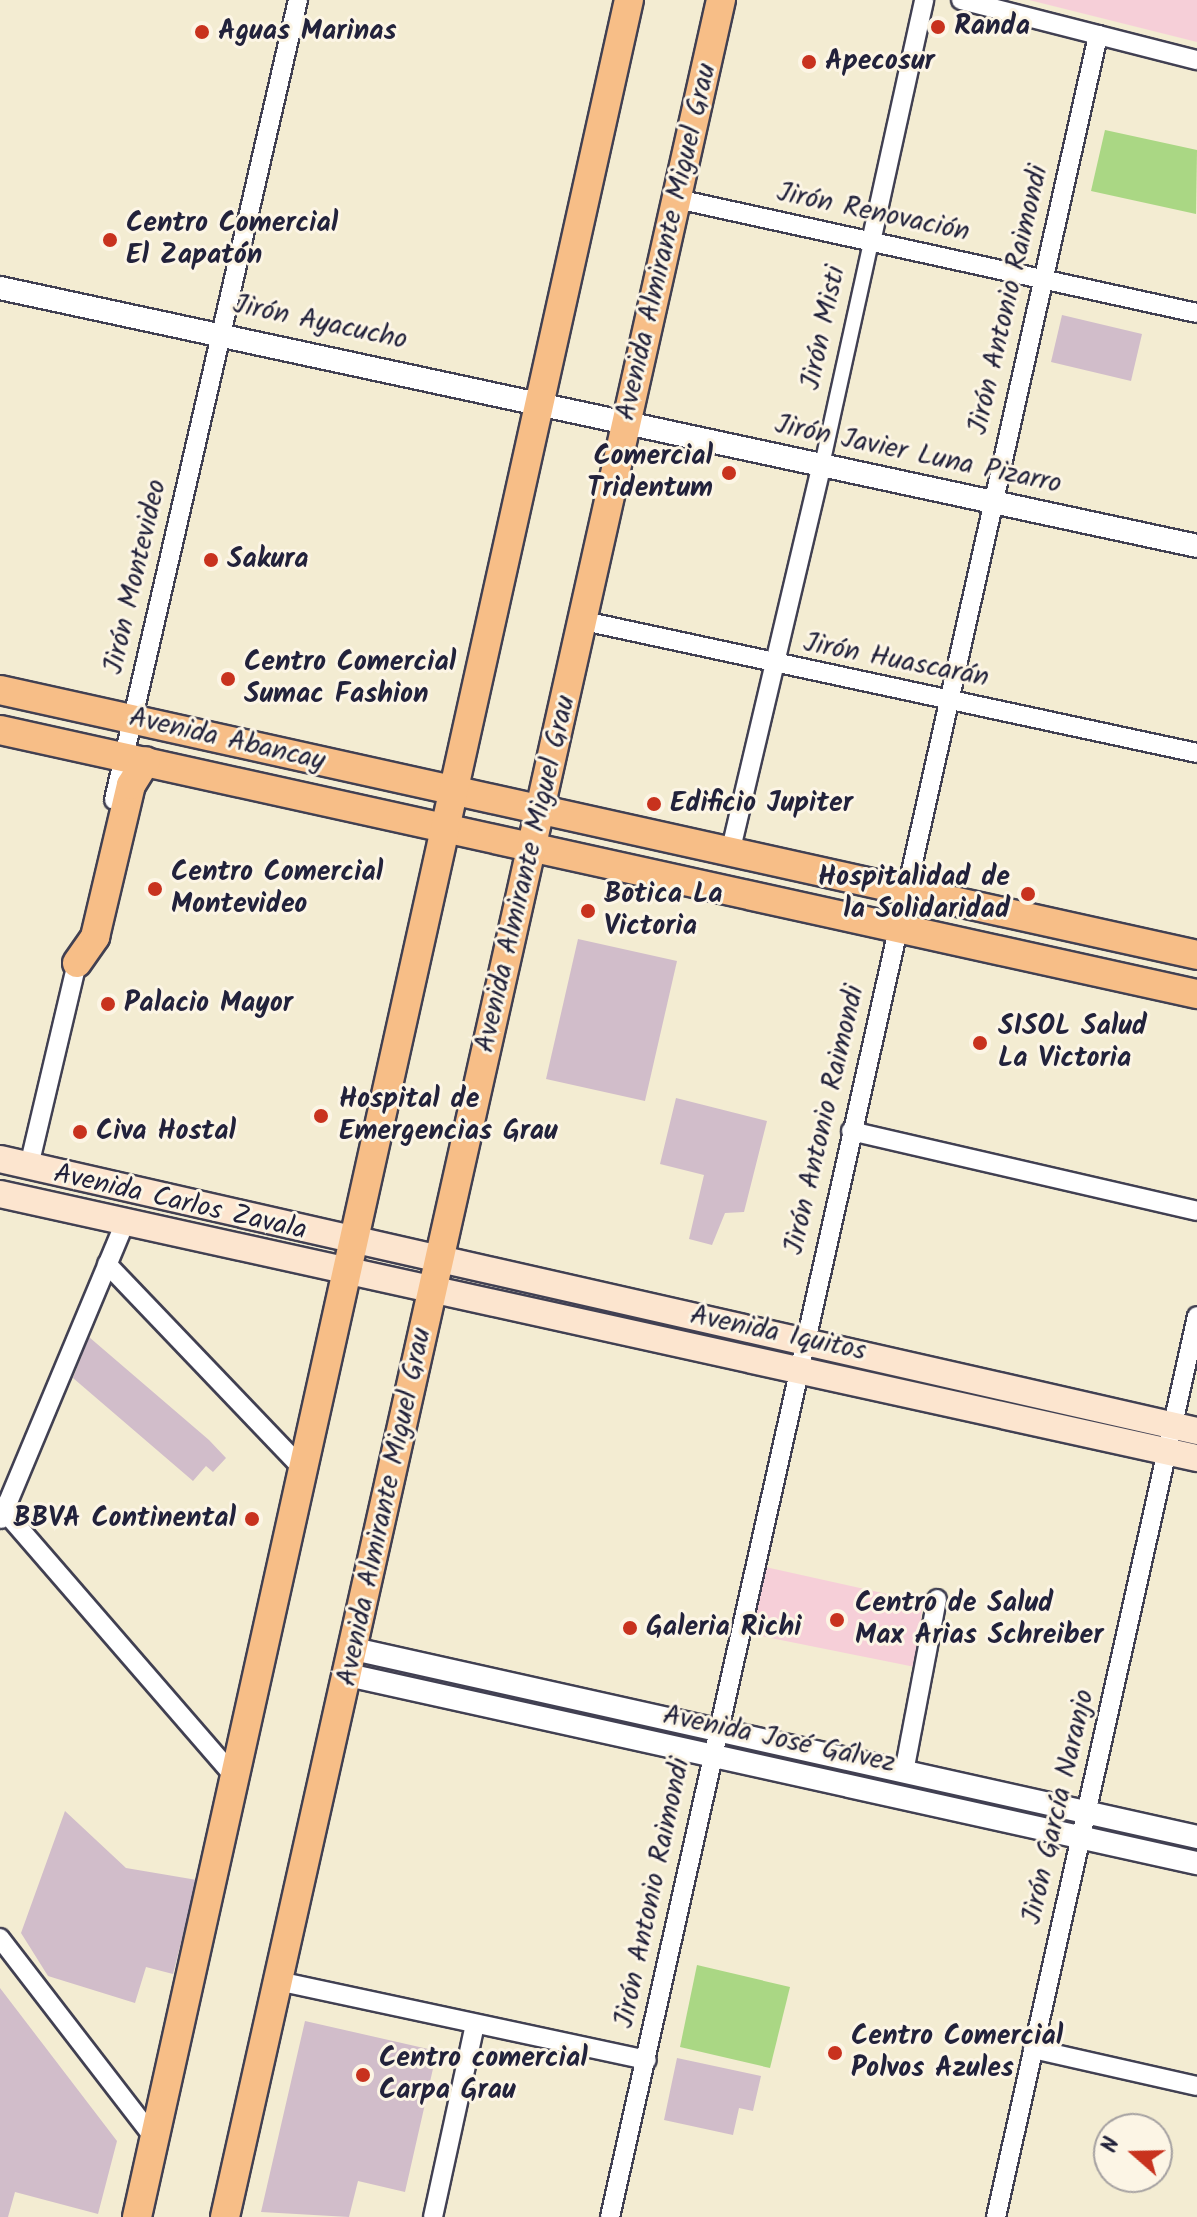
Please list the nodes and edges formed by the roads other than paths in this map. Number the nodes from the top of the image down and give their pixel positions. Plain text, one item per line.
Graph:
1 (298, 0) edge
2 (629, 0) edge
3 (721, 0) edge
4 (924, 0) edge
5 (961, 0) edge
6 (1098, 35) junction
7 (1197, 60) edge
8 (677, 199) junction
9 (871, 242) junction
10 (1043, 278) junction
11 (0, 288) edge
12 (1197, 313) edge
13 (221, 332) junction
14 (543, 403) junction
15 (619, 421) junction
16 (822, 465) junction
17 (993, 502) junction
18 (1197, 546) edge
19 (584, 621) junction
20 (773, 665) junction
21 (0, 690) edge
22 (948, 699) junction
23 (132, 718) junction
24 (0, 730) edge
25 (1197, 753) edge
26 (135, 759) junction
27 (456, 793) junction
28 (530, 810) junction
29 (448, 828) junction
30 (523, 844) junction
31 (730, 853) junction
32 (905, 890) junction
33 (897, 928) junction
34 (1197, 955) edge
35 (77, 963) joint
36 (1197, 994) edge
37 (851, 1131) junction
38 (0, 1159) edge
39 (29, 1166) junction
40 (0, 1194) edge
41 (180, 1203) junction
42 (1197, 1211) edge
43 (125, 1223) junction
44 (172, 1234) junction
45 (356, 1245) junction
46 (432, 1262) junction
47 (107, 1264) junction
48 (349, 1275) junction
49 (426, 1291) junction
50 (1197, 1316) edge
51 (803, 1343) junction
52 (797, 1370) junction
53 (1178, 1436) edge
54 (1197, 1458) edge
55 (300, 1466) junction
56 (1, 1512) edge
57 (937, 1599) dead end
58 (351, 1662) junction
59 (716, 1731) junction
60 (710, 1756) junction
61 (904, 1772) junction
62 (232, 1774) junction
63 (1088, 1813) junction
64 (1082, 1837) junction
65 (1197, 1837) edge
66 (1197, 1863) edge
67 (0, 1938) edge
68 (278, 1981) junction
69 (475, 2025) junction
70 (1033, 2049) junction
71 (647, 2060) junction
72 (1197, 2086) edge
73 (155, 2139) junction
74 (137, 2217) edge
75 (225, 2217) edge
76 (433, 2217) edge
77 (610, 2217) edge
78 (996, 2217) edge

1 - 13 street, Jirón Montevideo
2 - 14 main road
3 - 8 main road, Avenida Almirante Miguel Grau
4 - 9 street, Jirón Misti
5 - 6 street
6 - 7 street
6 - 10 street, Jirón Antonio Raimondi
8 - 9 street, Jirón Renovación
8 - 15 main road, Avenida Almirante Miguel Grau
9 - 10 street, Jirón Renovación
9 - 16 street, Jirón Misti
10 - 12 street, Jirón Renovación
10 - 17 street, Jirón Antonio Raimondi
11 - 13 street, Jirón Ayacucho
13 - 14 street, Jirón Ayacucho
13 - 23 street, Jirón Montevideo
14 - 15 street, Jirón Ayacucho
14 - 27 main road
15 - 16 street, Jirón Javier Luna Pizarro
15 - 19 main road, Avenida Almirante Miguel Grau
16 - 17 street, Jirón Javier Luna Pizarro
16 - 20 street, Jirón Misti
17 - 18 street, Jirón Javier Luna Pizarro
17 - 22 street, Jirón Antonio Raimondi
19 - 20 street, Jirón Huascarán
19 - 28 main road, Avenida Almirante Miguel Grau
20 - 22 street, Jirón Huascarán
20 - 31 street, Jirón Misti
21 - 23 main road, Avenida Abancay
22 - 25 street, Jirón Huascarán
22 - 32 street, Jirón Antonio Raimondi
23 - 26 street, Jirón Montevideo
23 - 27 main road, Avenida Abancay
24 - 26 main road, Avenida Abancay
26 - 29 main road, Avenida Abancay
26 - 35 main road
27 - 28 main road, Avenida Abancay
27 - 29 main road
28 - 30 main road, Avenida Almirante Miguel Grau
28 - 31 main road, Avenida Abancay
29 - 30 main road, Avenida Abancay
29 - 45 main road
30 - 33 main road, Avenida Abancay
30 - 46 main road, Avenida Almirante Miguel Grau
31 - 32 main road, Avenida Abancay
32 - 33 street, Jirón Antonio Raimondi
32 - 34 main road, Avenida Abancay
33 - 36 main road, Avenida Abancay
33 - 37 street, Jirón Antonio Raimondi
35 - 39 street
37 - 42 street
37 - 51 street, Jirón Antonio Raimondi
38 - 39 main road, Avenida Carlos Zavala
39 - 41 main road, Avenida Carlos Zavala
40 - 43 main road, Avenida Carlos Zavala
41 - 44 main road
41 - 45 main road, Avenida Carlos Zavala
43 - 44 main road, Avenida Carlos Zavala
43 - 47 street
44 - 48 main road, Avenida Carlos Zavala
45 - 46 main road, Avenida Iquitos
45 - 48 main road
46 - 49 main road, Avenida Almirante Miguel Grau
46 - 51 main road, Avenida Iquitos
47 - 55 street
47 - 56 street
48 - 49 main road, Avenida Iquitos
48 - 55 main road
49 - 52 main road, Avenida Iquitos
49 - 58 main road, Avenida Almirante Miguel Grau
50 - 53 street, Jirón García Naranjo
51 - 52 street, Jirón Antonio Raimondi
51 - 53 main road, Avenida Iquitos
52 - 53 main road, Avenida Iquitos
52 - 59 street, Jirón Antonio Raimondi
53 - 54 main road, Avenida Iquitos
53 - 63 street, Jirón García Naranjo
55 - 62 main road
56 - 62 street
57 - 61 street
58 - 59 street, Avenida José Gálvez
58 - 60 street, Avenida José Gálvez
58 - 68 main road, Avenida Almirante Miguel Grau
59 - 60 street, Jirón Antonio Raimondi
59 - 61 street, Avenida José Gálvez
60 - 64 street, Avenida José Gálvez
60 - 71 street, Jirón Antonio Raimondi
61 - 63 street, Avenida José Gálvez
62 - 73 main road
63 - 64 street, Jirón García Naranjo
63 - 65 street, Avenida José Gálvez
64 - 66 street, Avenida José Gálvez
64 - 70 street, Jirón García Naranjo
67 - 73 street
68 - 69 street
68 - 75 main road, Avenida Almirante Miguel Grau
69 - 71 street
69 - 76 street
70 - 72 street
70 - 78 street, Jirón García Naranjo
71 - 77 street, Jirón Antonio Raimondi
73 - 74 main road

